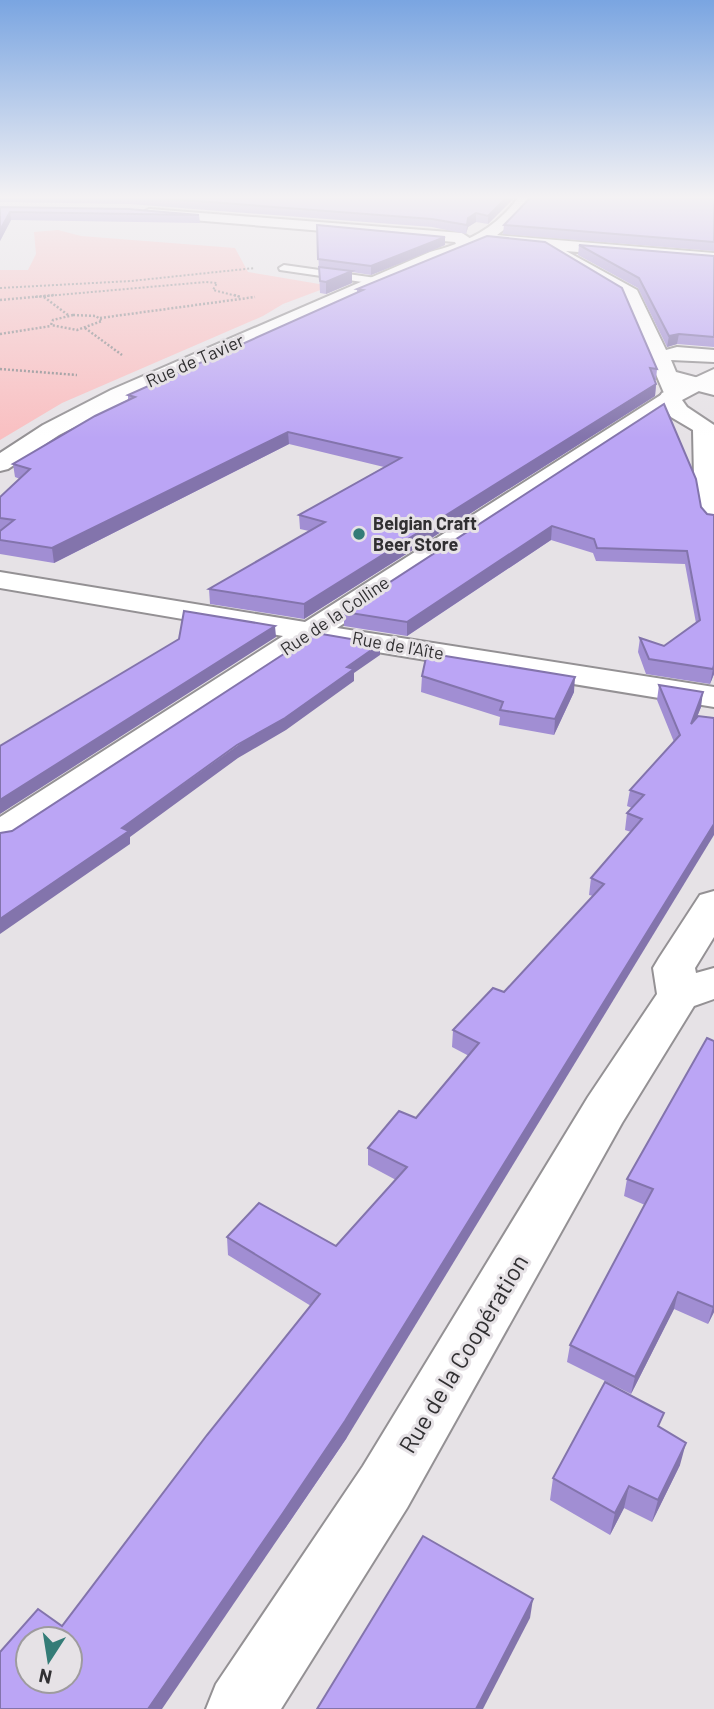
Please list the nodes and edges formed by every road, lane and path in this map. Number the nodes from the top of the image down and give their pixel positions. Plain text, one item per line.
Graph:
1 (157, 278) edge
2 (353, 278) edge
3 (383, 278) edge
4 (602, 278) edge
5 (376, 281) junction
6 (0, 288) edge
7 (43, 296) junction
8 (241, 297) junction
9 (266, 297) dead end
10 (0, 300) edge
11 (68, 316) junction
12 (100, 318) junction
13 (52, 326) junction
14 (85, 328) junction
15 (0, 334) edge
16 (688, 354) junction
17 (659, 356) junction
18 (714, 356) edge
19 (131, 362) dead end
20 (0, 369) edge
21 (714, 374) edge
22 (82, 376) dead end
23 (684, 388) edge
24 (709, 424) edge
25 (0, 464) edge
26 (714, 519) edge
27 (0, 580) edge
28 (312, 632) junction
29 (714, 697) edge
30 (0, 834) edge
31 (708, 920) edge
32 (697, 989) edge
33 (241, 1709) edge

1 - 6 path
2 - 5 lane
3 - 5 street, Rue de Tavier
4 - 17 street
5 - 25 street, Rue de Tavier
7 - 8 path
7 - 10 path
7 - 11 path
8 - 9 path
8 - 12 path
11 - 12 path
11 - 13 path
12 - 14 path
13 - 14 path
13 - 15 path
14 - 19 path
16 - 17 street
16 - 18 street
16 - 21 street
17 - 23 street
20 - 22 path
21 - 23 street, Rue de la Colline
23 - 24 street
23 - 28 street, Rue de la Colline
24 - 26 street
27 - 28 street, Rue de l'Aîte
28 - 29 street, Rue de l'Aîte
28 - 30 street, Rue de la Colline
31 - 32 street, Rue de la Coopération
32 - 33 street, Rue de la Coopération

